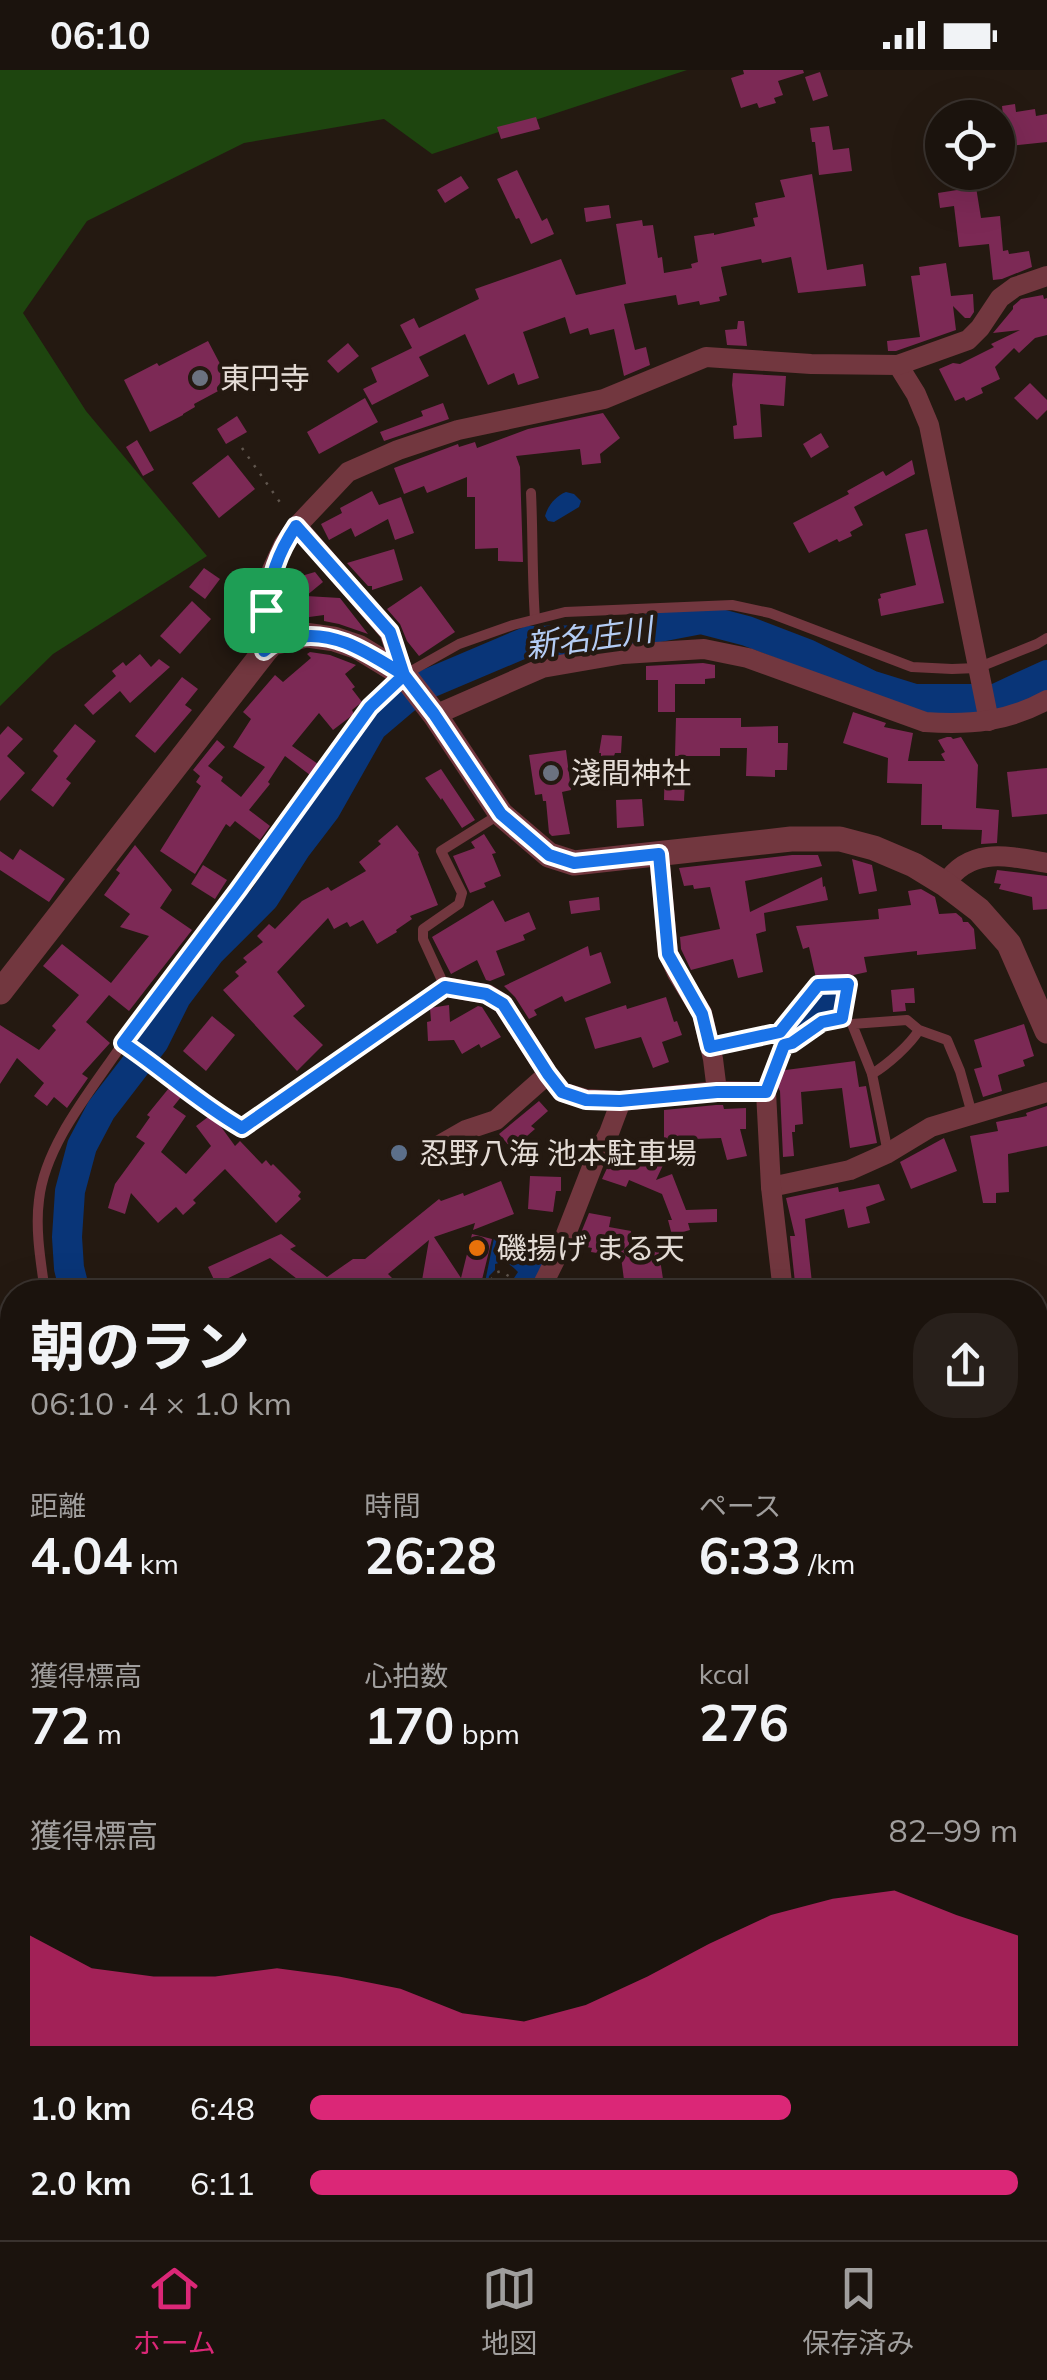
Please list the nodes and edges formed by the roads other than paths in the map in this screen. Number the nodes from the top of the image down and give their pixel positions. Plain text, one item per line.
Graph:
1 (1047, 276) edge
2 (898, 365) junction
3 (531, 493) dead end
4 (296, 526) junction
5 (536, 619) junction
6 (1047, 638) edge
7 (264, 651) junction
8 (977, 669) junction
9 (404, 675) junction
10 (1047, 700) edge
11 (434, 714) junction
12 (988, 719) junction
13 (501, 814) junction
14 (659, 854) junction
15 (1047, 863) edge
16 (945, 884) junction
17 (3, 984) edge
18 (445, 987) junction
19 (918, 1030) junction
20 (1047, 1031) edge
21 (123, 1043) junction
22 (548, 1074) junction
23 (872, 1074) junction
24 (717, 1092) junction
25 (1047, 1092) edge
26 (620, 1101) junction
27 (972, 1115) junction
28 (438, 1146) dead end
29 (888, 1152) junction
30 (771, 1186) junction
31 (43, 1280) edge
32 (545, 1280) edge
33 (782, 1280) edge

1 - 2 street
2 - 4 street
2 - 8 street
3 - 5 lane
4 - 7 street
4 - 9 street
5 - 8 lane
5 - 9 lane
6 - 8 lane
7 - 9 street
7 - 17 street
8 - 12 street
9 - 11 street
9 - 21 lane
10 - 12 street
11 - 12 street
11 - 13 street
13 - 14 street
13 - 18 lane
14 - 16 street
14 - 24 street
15 - 16 street
16 - 20 street
18 - 21 lane
18 - 22 street
19 - 23 lane
19 - 23 lane
19 - 27 lane
21 - 31 lane
22 - 26 street
22 - 28 street
23 - 29 lane
24 - 26 street
24 - 30 street
25 - 27 street
26 - 32 street
27 - 29 street
29 - 30 street
30 - 33 street

